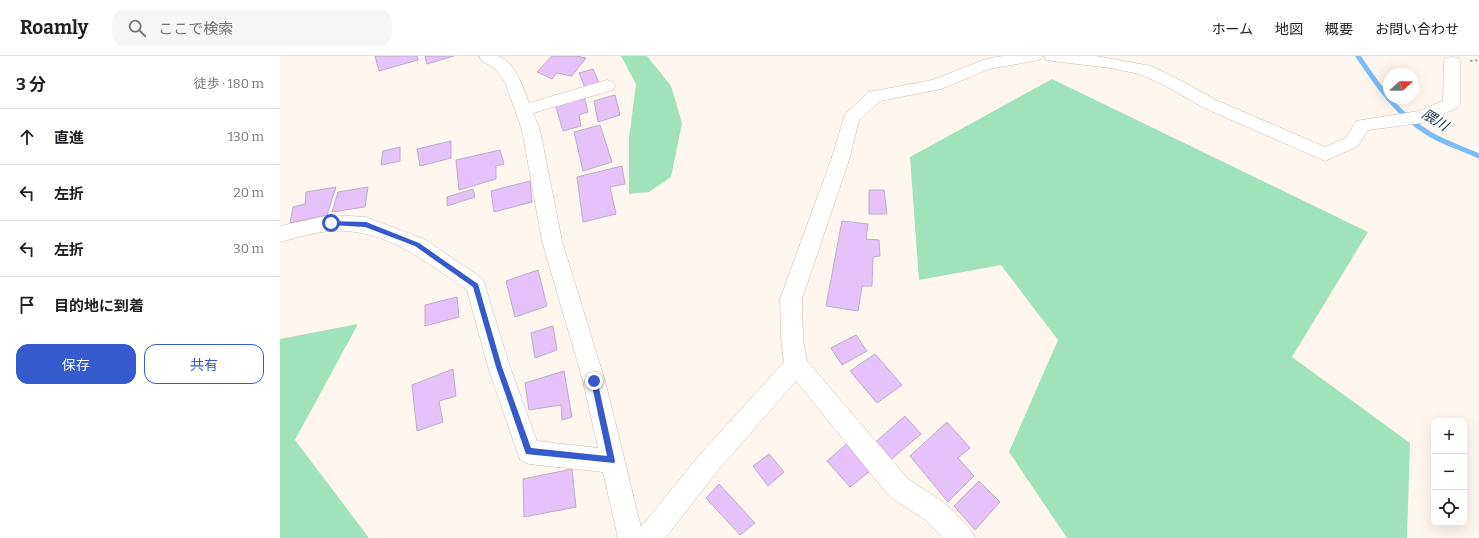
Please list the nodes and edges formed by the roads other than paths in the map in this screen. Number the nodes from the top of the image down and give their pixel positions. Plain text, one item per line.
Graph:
1 (487, 56) edge
2 (1034, 56) edge
3 (1052, 56) edge
4 (1452, 62) dead end
5 (607, 86) dead end
6 (524, 110) junction
7 (280, 234) edge
8 (796, 365) junction
9 (612, 461) junction
10 (631, 538) edge
11 (649, 538) edge
12 (962, 538) edge

1 - 6 street
2 - 8 street
3 - 4 street
5 - 6 street
6 - 9 street
7 - 9 street
8 - 11 street
8 - 12 street
9 - 10 street

